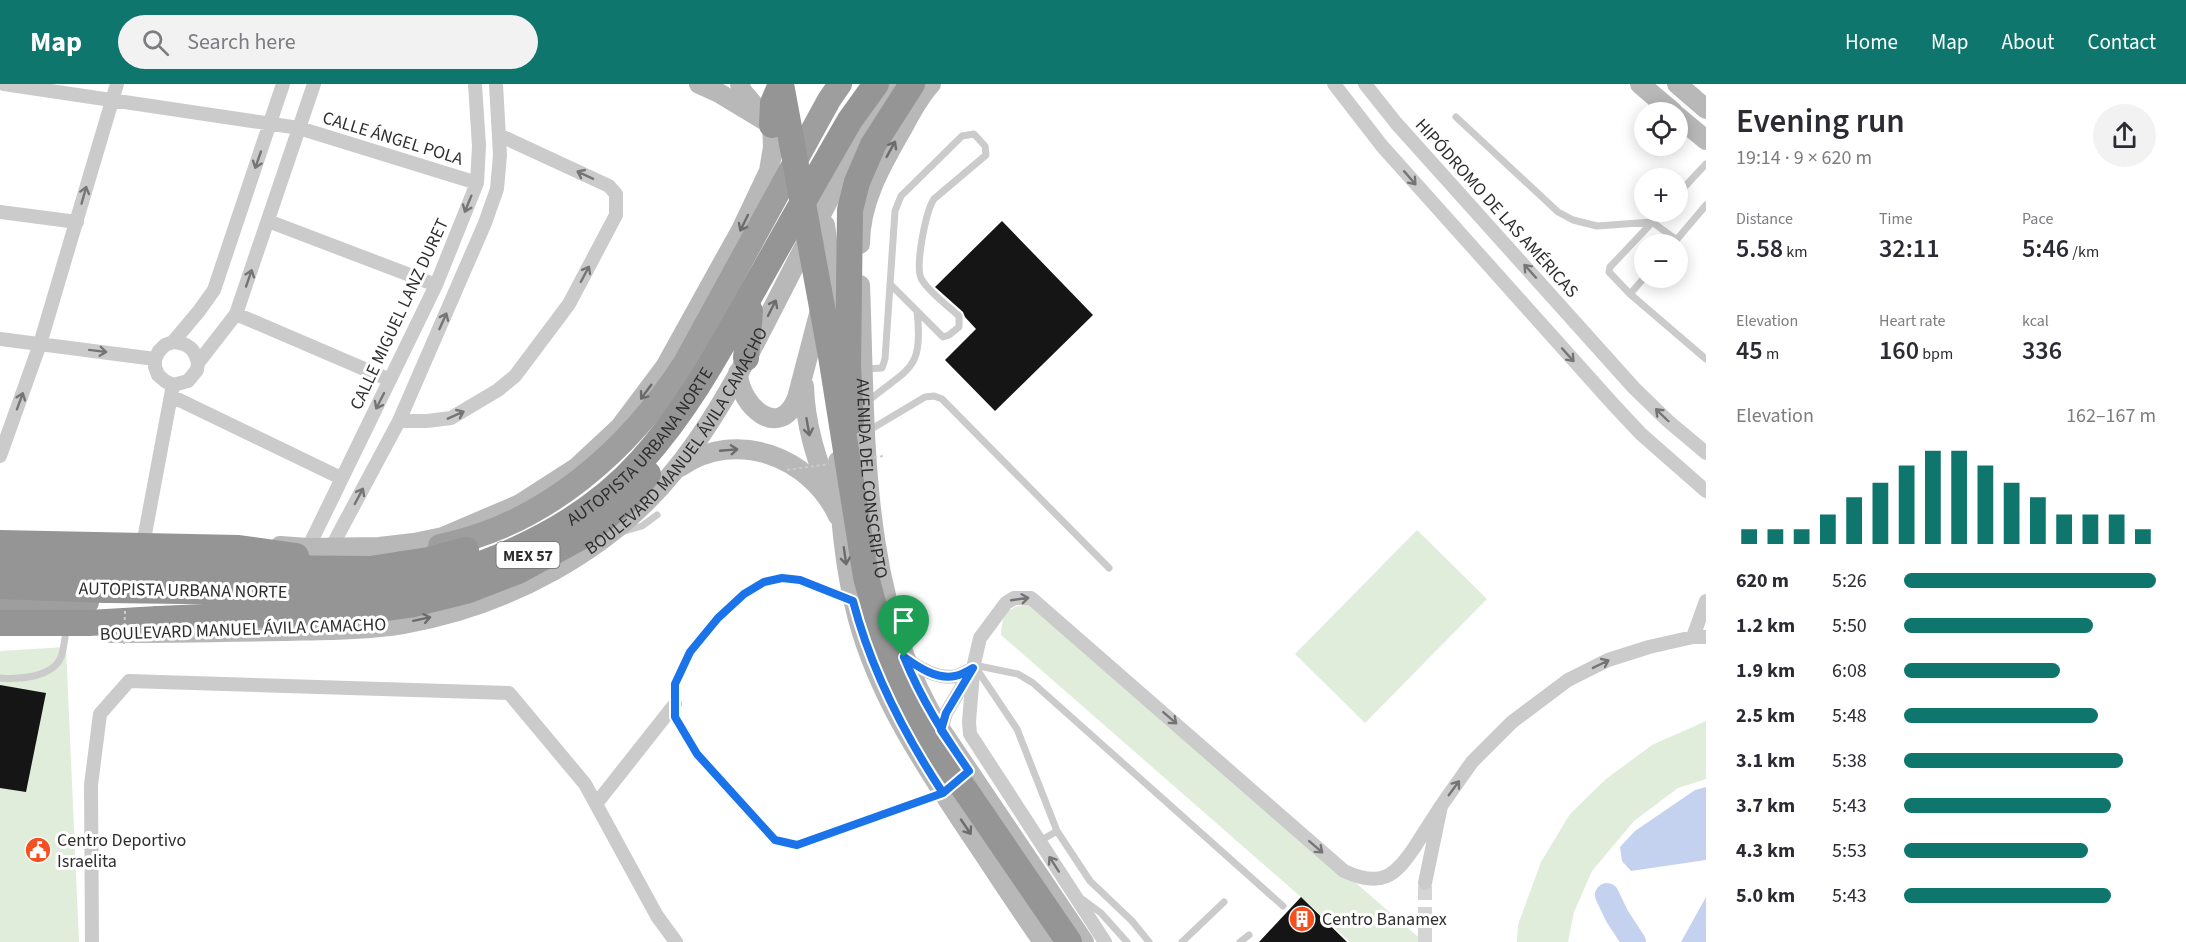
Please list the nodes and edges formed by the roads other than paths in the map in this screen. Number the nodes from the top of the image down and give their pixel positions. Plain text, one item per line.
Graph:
1 (4, 84) edge
2 (117, 84) edge
3 (283, 84) edge
4 (314, 84) edge
5 (475, 84) edge
6 (496, 84) edge
7 (699, 84) edge
8 (740, 84) edge
9 (781, 84) edge
10 (840, 84) edge
11 (855, 84) edge
12 (876, 84) edge
13 (881, 84) edge
14 (1334, 84) edge
15 (1365, 84) edge
16 (1640, 84) edge
17 (1677, 84) edge
18 (914, 86) edge
19 (113, 99) junction
20 (1661, 102) edge
21 (1706, 109) edge
22 (1456, 117) dead end
23 (271, 122) junction
24 (1688, 125) edge
25 (1399, 126) junction
26 (299, 128) junction
27 (779, 132) junction
28 (499, 135) junction
29 (1706, 140) edge
30 (1382, 146) junction
31 (1706, 164) edge
32 (477, 183) junction
33 (1688, 183) edge
34 (1706, 205) edge
35 (0, 212) edge
36 (268, 221) junction
37 (76, 222) junction
38 (1652, 222) junction
39 (825, 225) dead end
40 (1666, 234) edge
41 (1682, 234) edge
42 (831, 269) junction
43 (890, 284) junction
44 (436, 285) junction
45 (1635, 288) edge
46 (1630, 294) junction
47 (750, 311) junction
48 (917, 311) junction
49 (237, 314) junction
50 (1568, 314) junction
51 (1550, 334) junction
52 (0, 339) edge
53 (173, 342) junction
54 (40, 344) junction
55 (155, 358) junction
56 (1706, 359) edge
57 (198, 363) junction
58 (742, 366) junction
59 (805, 369) junction
60 (864, 369) junction
61 (390, 380) junction
62 (172, 390) junction
63 (865, 403) junction
64 (399, 421) junction
65 (673, 422) junction
66 (866, 432) junction
67 (1706, 453) edge
68 (0, 456) edge
69 (675, 471) junction
70 (341, 478) junction
71 (1706, 491) edge
72 (657, 515) dead end
73 (837, 515) junction
74 (0, 532) edge
75 (610, 533) junction
76 (145, 534) junction
77 (0, 542) edge
78 (308, 548) junction
79 (877, 552) junction
80 (0, 554) edge
81 (84, 557) junction
82 (335, 559) junction
83 (0, 564) edge
84 (1109, 567) dead end
85 (870, 579) junction
86 (0, 586) edge
87 (0, 598) edge
88 (853, 601) junction
89 (1706, 601) edge
90 (0, 614) edge
91 (146, 619) junction
92 (0, 623) edge
93 (0, 633) edge
94 (66, 633) junction
95 (1700, 637) edge
96 (904, 657) junction
97 (974, 667) junction
98 (0, 678) edge
99 (675, 704) junction
100 (935, 720) junction
101 (969, 771) junction
102 (943, 793) junction
103 (596, 804) junction
104 (1441, 806) junction
105 (1057, 831) junction
106 (1040, 841) junction
107 (1425, 883) tunnel mouth
108 (1072, 892) junction
109 (1224, 902) dead end
110 (1283, 906) dead end
111 (1249, 935) dead end
112 (92, 942) edge
113 (676, 942) edge
114 (1043, 942) edge
115 (1069, 942) edge
116 (1084, 942) edge
117 (1105, 942) edge
118 (1127, 942) edge
119 (1149, 942) edge
120 (1182, 942) edge
121 (1240, 942) edge

1 - 19 street, CALLE ÁNGEL POLA
2 - 19 street
3 - 23 street
4 - 26 street
5 - 32 street, CALLE MIGUEL LANZ DURET
6 - 28 street
7 - 27 main road
8 - 27 main road
9 - 27 highway
9 - 115 highway, bridge
10 - 81 highway, BOULEVARD MANUEL ÁVILA CAMACHO / MEX 57
11 - 82 highway, AUTOPISTA URBANA NORTE, bridge
12 - 65 highway, AUTOPISTA URBANA NORTE, bridge
13 - 47 highway, BOULEVARD MANUEL ÁVILA CAMACHO / MEX 57
14 - 30 street
15 - 25 street, HIPÓDROMO DE LAS AMÉRICAS
16 - 20 main road
17 - 21 main road
58 -> 18 main road, BOULEVARD MANUEL ÁVILA CAMACHO
60 -> 18 main road, AVENIDA DEL CONSCRIPTO
18 - 85 highway
19 - 23 street, CALLE ÁNGEL POLA
37 -> 19 street
22 - 38 lane
23 - 26 street, CALLE ÁNGEL POLA
23 -> 53 street
24 - 29 main road
25 - 30 street, HIPÓDROMO DE LAS AMÉRICAS
50 -> 25 street, HIPÓDROMO DE LAS AMÉRICAS
26 - 32 street, CALLE ÁNGEL POLA
26 - 36 street
27 -> 82 main road
64 -> 28 street
64 -> 28 street
30 -> 51 street
31 - 33 lane
32 -> 44 street, CALLE MIGUEL LANZ DURET
34 - 41 lane
35 - 37 street
36 - 44 street
49 -> 36 street
37 - 54 street
38 - 40 lane
38 - 46 lane
39 - 42 main road, AVENIDA DEL CONSCRIPTO
42 - 59 main road
42 - 73 main road, AVENIDA DEL CONSCRIPTO
43 - 48 lane
43 - 48 lane
43 - 60 lane
44 - 61 street, CALLE MIGUEL LANZ DURET
45 - 46 lane
46 - 56 lane
47 - 58 highway
47 - 87 highway, BOULEVARD MANUEL ÁVILA CAMACHO / MEX 57
48 - 63 lane
49 - 57 street
49 - 61 street
50 - 51 street, HIPÓDROMO DE LAS AMÉRICAS
67 -> 50 street, HIPÓDROMO DE LAS AMÉRICAS
51 -> 71 street
52 - 54 street
53 - 55 street
53 - 57 street
54 -> 55 street
68 -> 54 street
55 - 62 street
57 - 62 street
58 - 59 main road
58 - 69 main road, BOULEVARD MANUEL ÁVILA CAMACHO
59 -> 73 main road
60 - 63 main road, AVENIDA DEL CONSCRIPTO
61 -> 70 street, CALLE MIGUEL LANZ DURET
62 - 70 street
62 - 76 street
63 - 66 main road, AVENIDA DEL CONSCRIPTO
82 -> 64 street
65 - 86 highway, AUTOPISTA URBANA NORTE, bridge
65 - 91 highway, bridge
66 - 79 main road, AVENIDA DEL CONSCRIPTO
66 - 84 lane
69 -> 73 main road
69 - 75 main road, BOULEVARD MANUEL ÁVILA CAMACHO
70 - 78 street, CALLE MIGUEL LANZ DURET
72 - 75 lane
73 -> 88 main road, AVENIDA DEL CONSCRIPTO
74 - 76 main road
94 -> 75 main road, BOULEVARD MANUEL ÁVILA CAMACHO
76 - 78 main road
77 - 81 highway
77 - 82 highway, bridge
78 - 82 main road
79 - 85 main road
79 - 96 main road, AVENIDA DEL CONSCRIPTO
80 - 81 highway, BOULEVARD MANUEL ÁVILA CAMACHO / MEX 57
82 - 83 highway, AUTOPISTA URBANA NORTE, bridge
85 - 100 highway
88 - 99 lane
88 - 102 main road, AVENIDA DEL CONSCRIPTO
89 - 95 street
90 - 91 highway
91 - 92 highway
93 - 94 main road, BOULEVARD MANUEL ÁVILA CAMACHO
94 - 98 lane
104 -> 95 street
96 - 97 street
96 - 100 main road, AVENIDA DEL CONSCRIPTO
97 - 100 street
97 -> 104 street
97 - 105 lane
97 - 106 street
97 - 110 lane
99 - 102 lane
99 - 103 street
100 - 101 main road, AVENIDA DEL CONSCRIPTO
101 - 102 lane
101 - 116 main road, AVENIDA DEL CONSCRIPTO
102 -> 114 main road, AVENIDA DEL CONSCRIPTO
103 - 112 street
103 - 113 street
104 - 107 street
105 - 106 lane
105 - 119 lane
108 -> 106 street
108 - 117 street
108 - 118 lane
109 - 120 lane
111 - 121 lane

